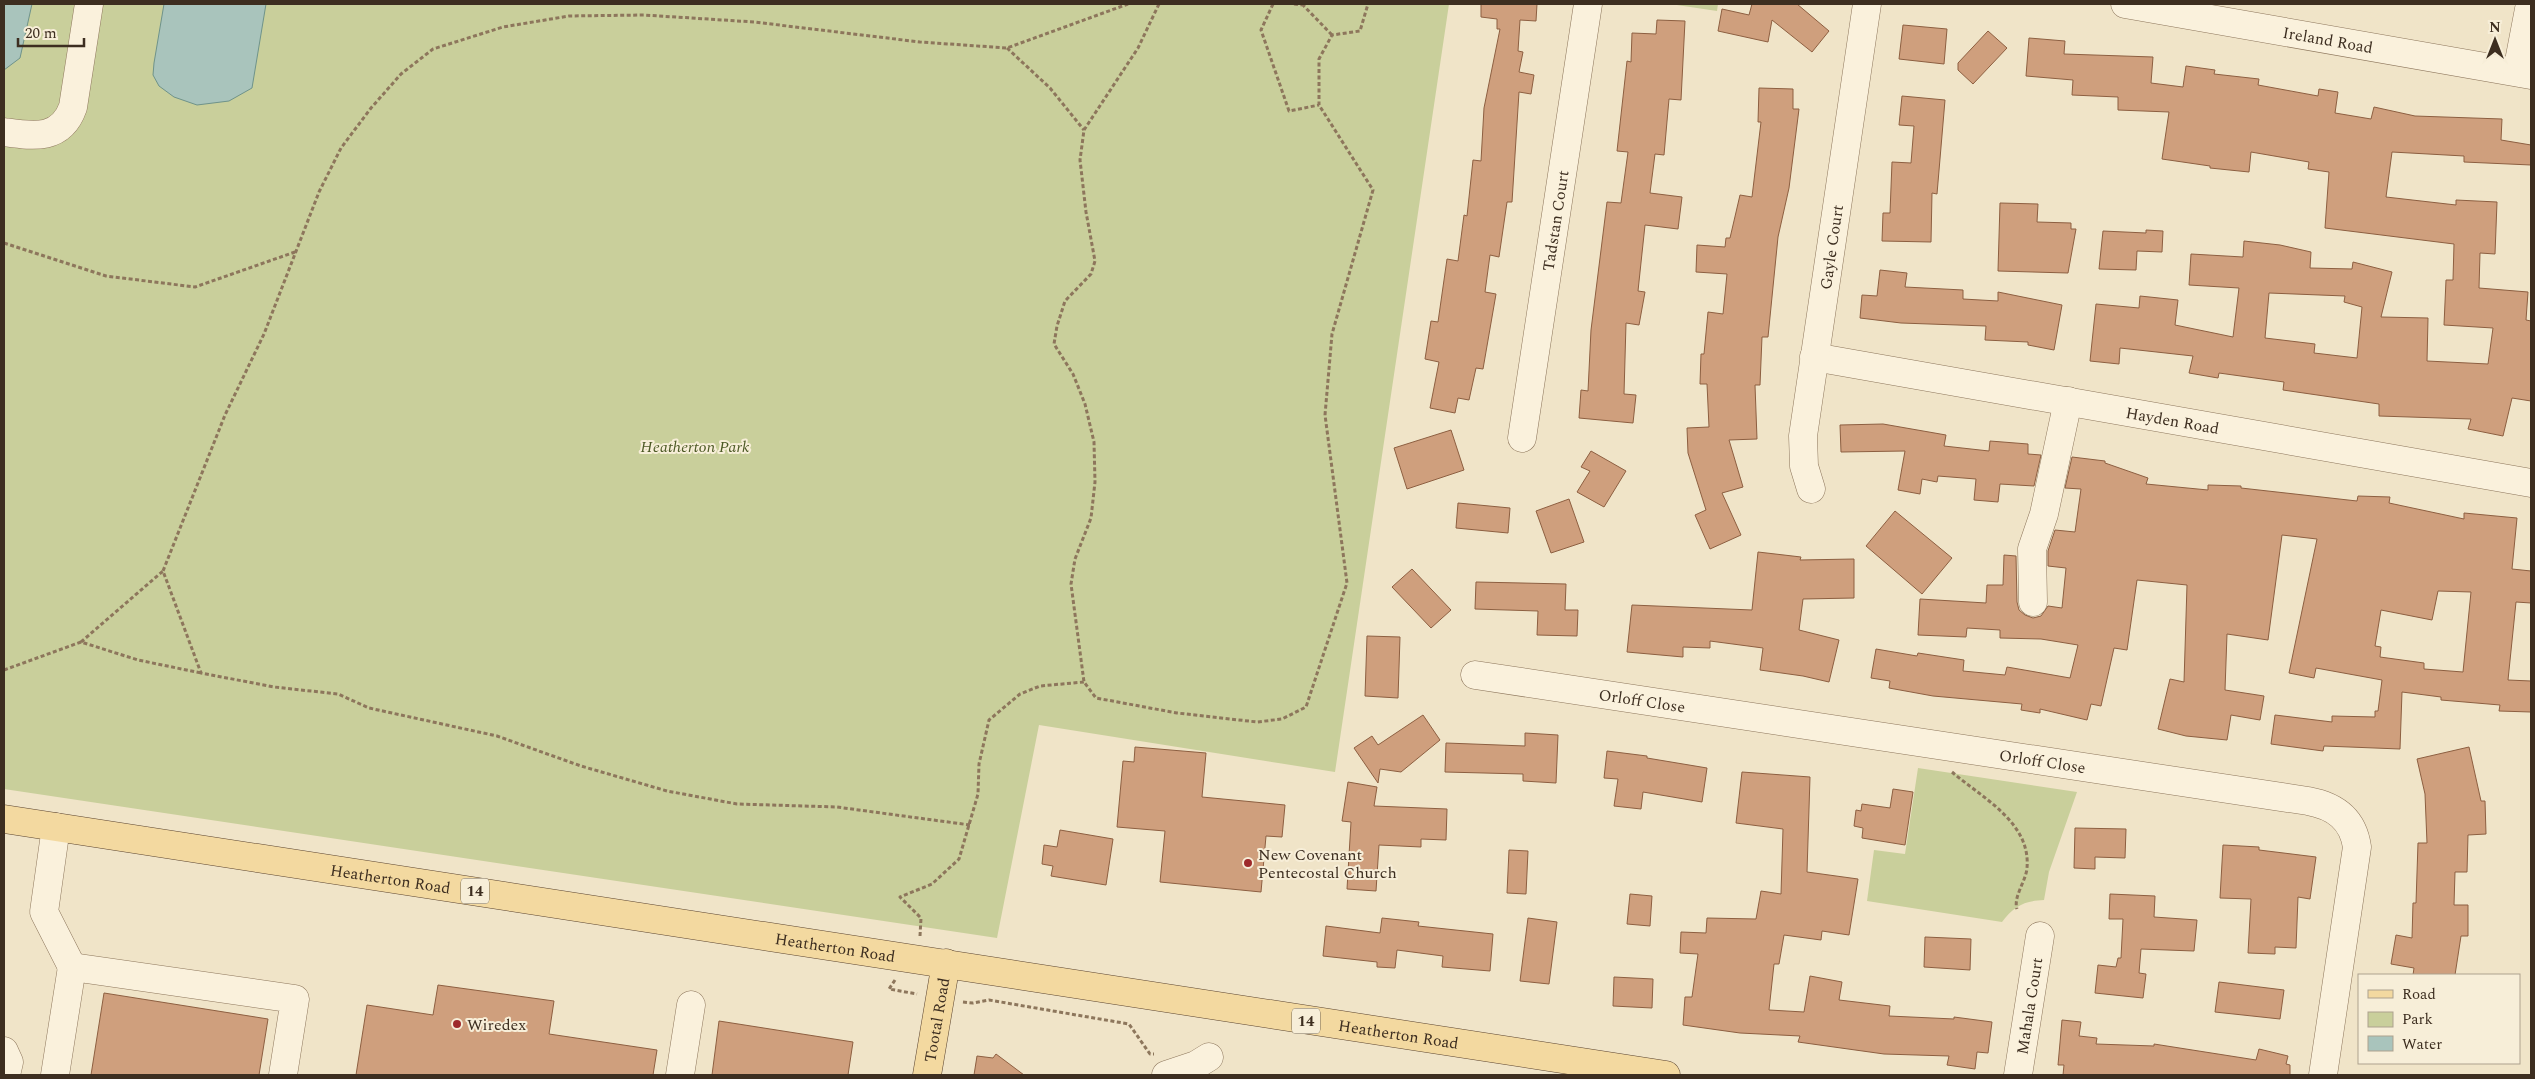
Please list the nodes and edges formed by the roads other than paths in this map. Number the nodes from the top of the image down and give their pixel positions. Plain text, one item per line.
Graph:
1 (89, 4) edge
2 (1588, 4) edge
3 (1867, 4) edge
4 (2125, 4) edge
5 (2530, 4) edge
6 (2259, 15) edge
7 (2524, 74) edge
8 (4, 132) edge
9 (1814, 357) junction
10 (2068, 401) junction
11 (1522, 438) dead end
12 (2531, 483) edge
13 (1812, 489) dead end
14 (2033, 602) dead end
15 (1475, 675) dead end
16 (4, 819) edge
17 (56, 827) junction
18 (2040, 936) dead end
19 (946, 963) junction
20 (72, 967) junction
21 (691, 1005) dead end
22 (4, 1051) edge
23 (1209, 1057) dead end
24 (1164, 1064) edge
25 (6, 1075) edge
26 (55, 1075) edge
27 (283, 1075) edge
28 (680, 1075) edge
29 (927, 1075) edge
30 (1666, 1075) edge
31 (2018, 1075) edge
32 (2323, 1075) edge

1 - 8 street
2 - 11 street, Tadstan Court
3 - 9 street, Gayle Court
4 - 6 street, Ireland Road
5 - 7 street
6 - 7 street, Ireland Road
9 - 10 street, Hayden Road
9 - 13 street, Gayle Court
10 - 12 street, Hayden Road
10 - 14 street
15 - 32 street, Orloff Close
16 - 17 main road, Heatherton Road / 14
17 - 19 main road, Heatherton Road / 14
17 - 20 street
18 - 31 street, Mahala Court
19 - 29 main road, Tootal Road
19 - 30 main road, Heatherton Road / 14
20 - 26 street
20 - 27 street
21 - 28 street
22 - 25 street
23 - 24 street

